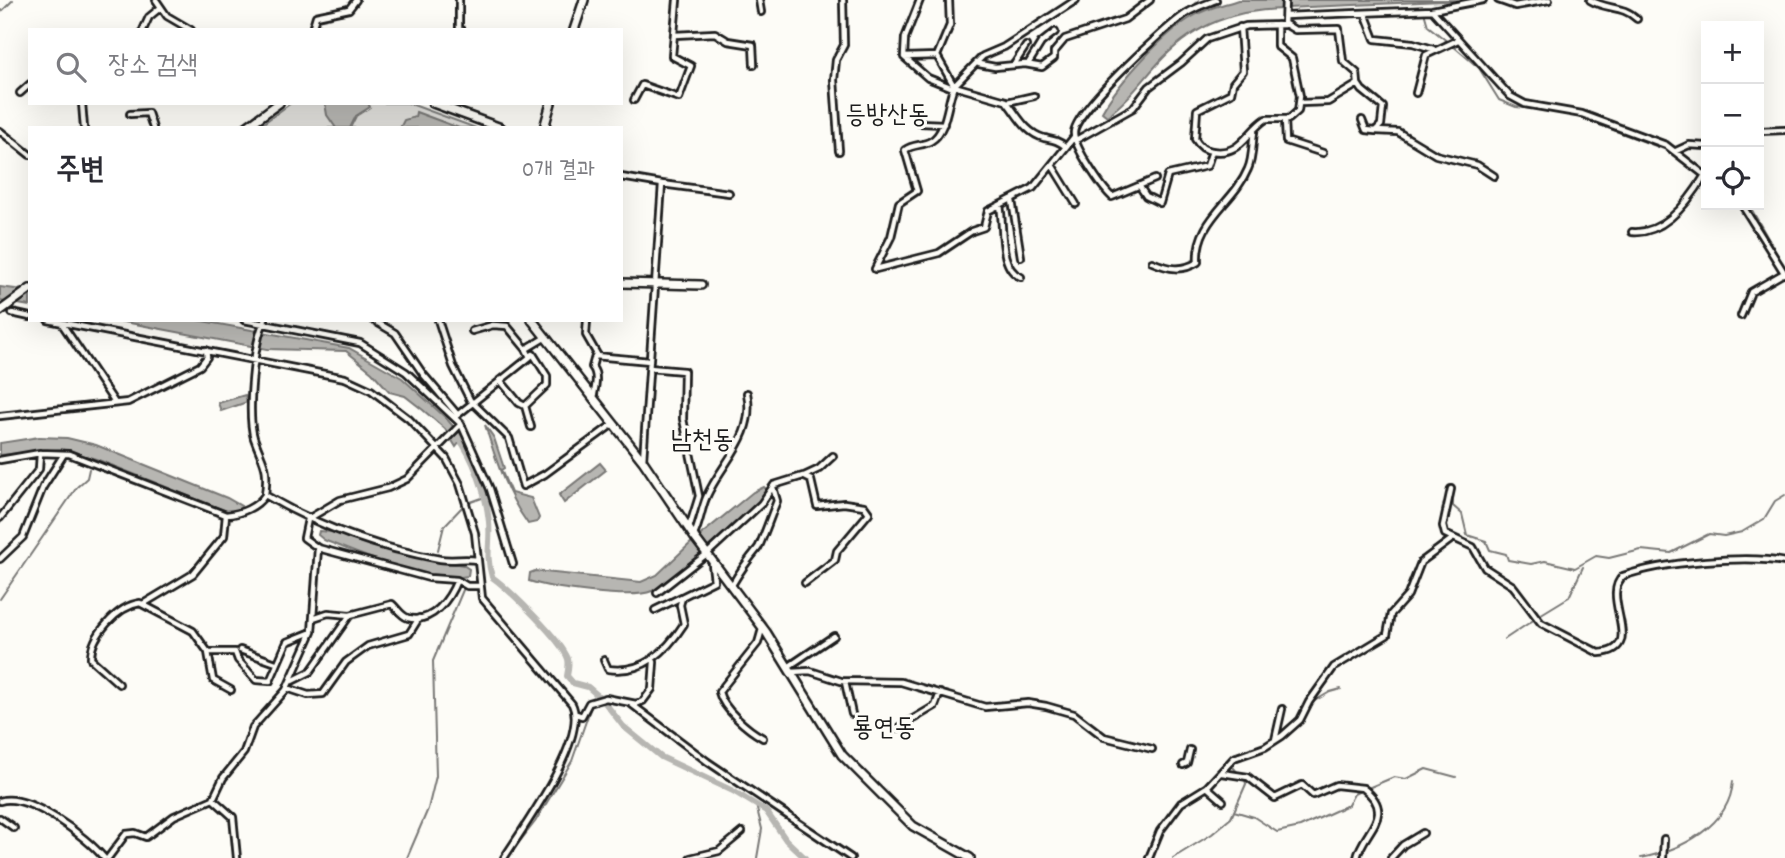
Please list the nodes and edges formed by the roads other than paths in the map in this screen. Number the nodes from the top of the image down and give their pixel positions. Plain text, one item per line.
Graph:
1 (156, 0) edge
2 (356, 0) edge
3 (459, 0) edge
4 (584, 0) edge
5 (677, 0) edge
6 (759, 0) edge
7 (843, 0) edge
8 (920, 0) edge
9 (949, 0) edge
10 (1076, 0) edge
11 (1150, 0) edge
12 (1216, 0) edge
13 (1285, 0) edge
14 (1483, 0) edge
15 (1498, 0) edge
16 (1549, 0) edge
17 (1590, 0) edge
18 (160, 8) junction
19 (1432, 10) junction
20 (761, 12) dead end
21 (1365, 13) junction
22 (1285, 16) junction
23 (1637, 19) dead end
24 (1284, 24) junction
25 (1277, 25) junction
26 (1240, 27) junction
27 (144, 28) edge
28 (188, 28) edge
29 (316, 28) edge
30 (459, 28) edge
31 (575, 28) edge
32 (1055, 32) dead end
33 (675, 35) junction
34 (1458, 40) junction
35 (1026, 46) dead end
36 (1433, 49) junction
37 (937, 56) junction
38 (904, 57) junction
39 (979, 64) junction
40 (1015, 64) junction
41 (1028, 64) junction
42 (754, 65) dead end
43 (1357, 84) junction
44 (28, 86) edge
45 (953, 87) junction
46 (20, 93) dead end
47 (1416, 93) dead end
48 (1034, 96) dead end
49 (634, 100) dead end
50 (1007, 102) junction
51 (1300, 103) junction
52 (82, 105) edge
53 (276, 105) edge
54 (438, 105) edge
55 (550, 105) edge
56 (130, 114) dead end
57 (919, 114) dead end
58 (1285, 119) junction
59 (1362, 120) dead end
60 (944, 124) junction
61 (84, 126) edge
62 (152, 126) edge
63 (248, 126) edge
64 (496, 126) edge
65 (545, 126) edge
66 (1255, 127) junction
67 (1785, 130) edge
68 (0, 131) edge
69 (1376, 131) junction
70 (1764, 131) edge
71 (1075, 138) junction
72 (1065, 146) junction
73 (1701, 146) edge
74 (1212, 151) junction
75 (839, 152) dead end
76 (28, 153) edge
77 (1323, 153) dead end
78 (1677, 153) junction
79 (1052, 165) junction
80 (1701, 173) edge
81 (1494, 176) dead end
82 (623, 177) edge
83 (1155, 179) dead end
84 (1701, 181) edge
85 (662, 184) junction
86 (1140, 187) junction
87 (729, 193) dead end
88 (1012, 200) junction
89 (1076, 204) dead end
90 (1000, 205) junction
91 (1745, 210) edge
92 (1632, 232) dead end
93 (1021, 257) dead end
94 (1152, 262) dead end
95 (1785, 273) edge
96 (1021, 277) dead end
97 (623, 283) edge
98 (655, 283) junction
99 (701, 285) dead end
100 (28, 290) edge
101 (2, 310) edge
102 (12, 313) dead end
103 (1741, 316) dead end
104 (28, 317) edge
105 (57, 322) edge
106 (377, 322) edge
107 (439, 322) edge
108 (535, 322) edge
109 (587, 322) edge
110 (62, 323) junction
111 (263, 323) edge
112 (491, 323) edge
113 (472, 331) dead end
114 (546, 337) junction
115 (526, 349) junction
116 (206, 350) junction
117 (598, 356) junction
118 (256, 357) junction
119 (530, 357) junction
120 (650, 361) junction
121 (649, 368) junction
122 (500, 380) junction
123 (747, 393) dead end
124 (593, 399) junction
125 (472, 402) junction
126 (116, 403) junction
127 (525, 406) junction
128 (0, 416) edge
129 (456, 416) junction
130 (460, 424) junction
131 (613, 424) junction
132 (531, 427) dead end
133 (437, 445) junction
134 (40, 453) junction
135 (64, 454) junction
136 (833, 456) dead end
137 (0, 460) edge
138 (643, 461) junction
139 (803, 476) junction
140 (772, 486) junction
141 (1451, 489) dead end
142 (265, 495) junction
143 (699, 496) junction
144 (705, 499) junction
145 (226, 514) junction
146 (0, 517) edge
147 (308, 519) junction
148 (688, 529) junction
149 (694, 537) junction
150 (1452, 539) junction
151 (318, 548) junction
152 (707, 553) junction
153 (0, 559) edge
154 (477, 560) junction
155 (1785, 562) edge
156 (513, 564) dead end
157 (457, 580) junction
158 (805, 583) dead end
159 (478, 586) junction
160 (731, 586) junction
161 (656, 593) dead end
162 (682, 598) junction
163 (144, 604) junction
164 (655, 610) dead end
165 (350, 615) junction
166 (313, 618) junction
167 (419, 618) junction
168 (763, 628) junction
169 (312, 632) junction
170 (834, 636) dead end
171 (247, 648) dead end
172 (238, 651) junction
173 (208, 652) junction
174 (604, 660) dead end
175 (654, 661) junction
176 (276, 663) junction
177 (790, 669) junction
178 (291, 681) junction
179 (845, 682) junction
180 (119, 684) dead end
181 (288, 688) junction
182 (231, 690) dead end
183 (940, 693) junction
184 (630, 703) junction
185 (1282, 709) dead end
186 (576, 713) junction
187 (852, 714) dead end
188 (896, 729) dead end
189 (763, 738) dead end
190 (1275, 741) junction
191 (1152, 749) dead end
192 (1190, 750) dead end
193 (1183, 765) dead end
194 (1222, 773) junction
195 (1207, 788) junction
196 (213, 799) junction
197 (0, 801) edge
198 (1223, 801) dead end
199 (0, 818) edge
200 (14, 828) dead end
201 (742, 832) dead end
202 (1423, 833) dead end
203 (1664, 839) dead end
204 (106, 858) edge
205 (237, 858) edge
206 (504, 858) edge
207 (690, 858) edge
208 (851, 858) edge
209 (970, 858) edge
210 (1149, 858) edge
211 (1357, 858) edge
212 (1391, 858) edge
213 (1663, 858) edge

1 - 18 street
2 - 29 street
3 - 30 street
4 - 31 main road
5 - 33 street
6 - 20 street
7 - 75 street
8 - 38 street
9 - 37 street
10 - 39 street
11 - 41 street
12 - 71 street
13 - 22 street
14 - 19 street
15 - 16 street
17 - 23 street
18 - 27 street
18 - 28 street
19 - 21 street
19 - 34 street
21 - 22 street
21 - 36 street
22 - 24 street
24 - 25 street
24 - 43 street
25 - 26 street
25 - 51 street
26 - 71 street
26 - 74 street
32 - 41 street
33 - 42 street
33 - 49 street
34 - 36 street
34 - 78 street
35 - 40 street
36 - 47 street
37 - 38 street
37 - 45 street
38 - 45 street
39 - 40 street
39 - 45 street
40 - 41 street
43 - 51 street
43 - 69 street
44 - 46 street
45 - 50 street
45 - 60 street
48 - 50 street
50 - 72 street
51 - 58 street
52 - 61 street
53 - 63 main road
54 - 64 main road
55 - 65 main road
56 - 62 street
57 - 60 street
58 - 66 street
58 - 77 street
59 - 69 street
60 - 90 street
66 - 74 street
66 - 94 street
67 - 70 street
68 - 76 street
69 - 81 street
71 - 72 street
71 - 86 street
72 - 79 street
73 - 78 street
74 - 86 street
78 - 80 street
79 - 88 street
79 - 89 street
82 - 85 street
83 - 86 street
84 - 92 street
85 - 87 street
85 - 98 street
88 - 90 street
88 - 93 street
90 - 96 street
91 - 95 street
95 - 103 street
97 - 98 main road
98 - 99 main road
98 - 120 street
100 - 101 main road
102 - 104 street
105 - 110 street
106 - 129 street
107 - 125 street
108 - 114 main road
109 - 117 street
110 - 116 street
110 - 126 street
111 - 118 street
111 - 129 street
112 - 113 street
112 - 115 street
114 - 115 street
114 - 124 main road
115 - 119 street
116 - 118 street
116 - 126 street
117 - 120 street
117 - 124 street
118 - 133 street
118 - 142 street
119 - 122 street
119 - 127 street
120 - 121 street
121 - 138 street
121 - 143 street
122 - 125 street
122 - 127 street
123 - 144 street
124 - 131 main road
125 - 129 street
125 - 131 street
126 - 128 street
127 - 132 street
129 - 130 street
130 - 133 street
130 - 156 street
131 - 138 main road
133 - 147 street
133 - 154 street
134 - 135 street
134 - 137 street
134 - 146 street
135 - 145 street
135 - 153 street
136 - 139 street
138 - 148 main road
139 - 140 street
139 - 158 street
140 - 152 street
140 - 160 street
141 - 150 street
142 - 145 street
142 - 147 street
143 - 144 street
143 - 148 street
144 - 149 street
145 - 163 street
147 - 151 street
147 - 154 street
148 - 149 main road
149 - 152 main road
150 - 155 street
150 - 190 street
151 - 157 street
151 - 166 street
152 - 160 main road
152 - 161 street
152 - 162 street
154 - 159 street
157 - 159 street
157 - 167 street
159 - 186 street
160 - 168 main road
162 - 164 street
162 - 175 street
163 - 173 street
163 - 180 street
165 - 166 street
165 - 167 street
165 - 178 street
166 - 169 street
167 - 181 street
168 - 177 main road
168 - 189 street
169 - 176 street
169 - 178 street
170 - 177 street
171 - 172 street
172 - 173 street
172 - 176 street
172 - 176 street
173 - 182 street
174 - 175 street
175 - 184 street
177 - 179 street
177 - 209 main road
178 - 181 street
179 - 183 street
179 - 187 street
181 - 196 street
183 - 188 street
183 - 191 street
184 - 186 street
184 - 208 street
185 - 190 street
186 - 206 street
190 - 194 street
192 - 193 street
194 - 195 street
194 - 211 street
195 - 198 street
195 - 210 street
196 - 204 street
196 - 205 street
197 - 204 street
199 - 200 street
201 - 207 street
202 - 212 street
203 - 213 street

